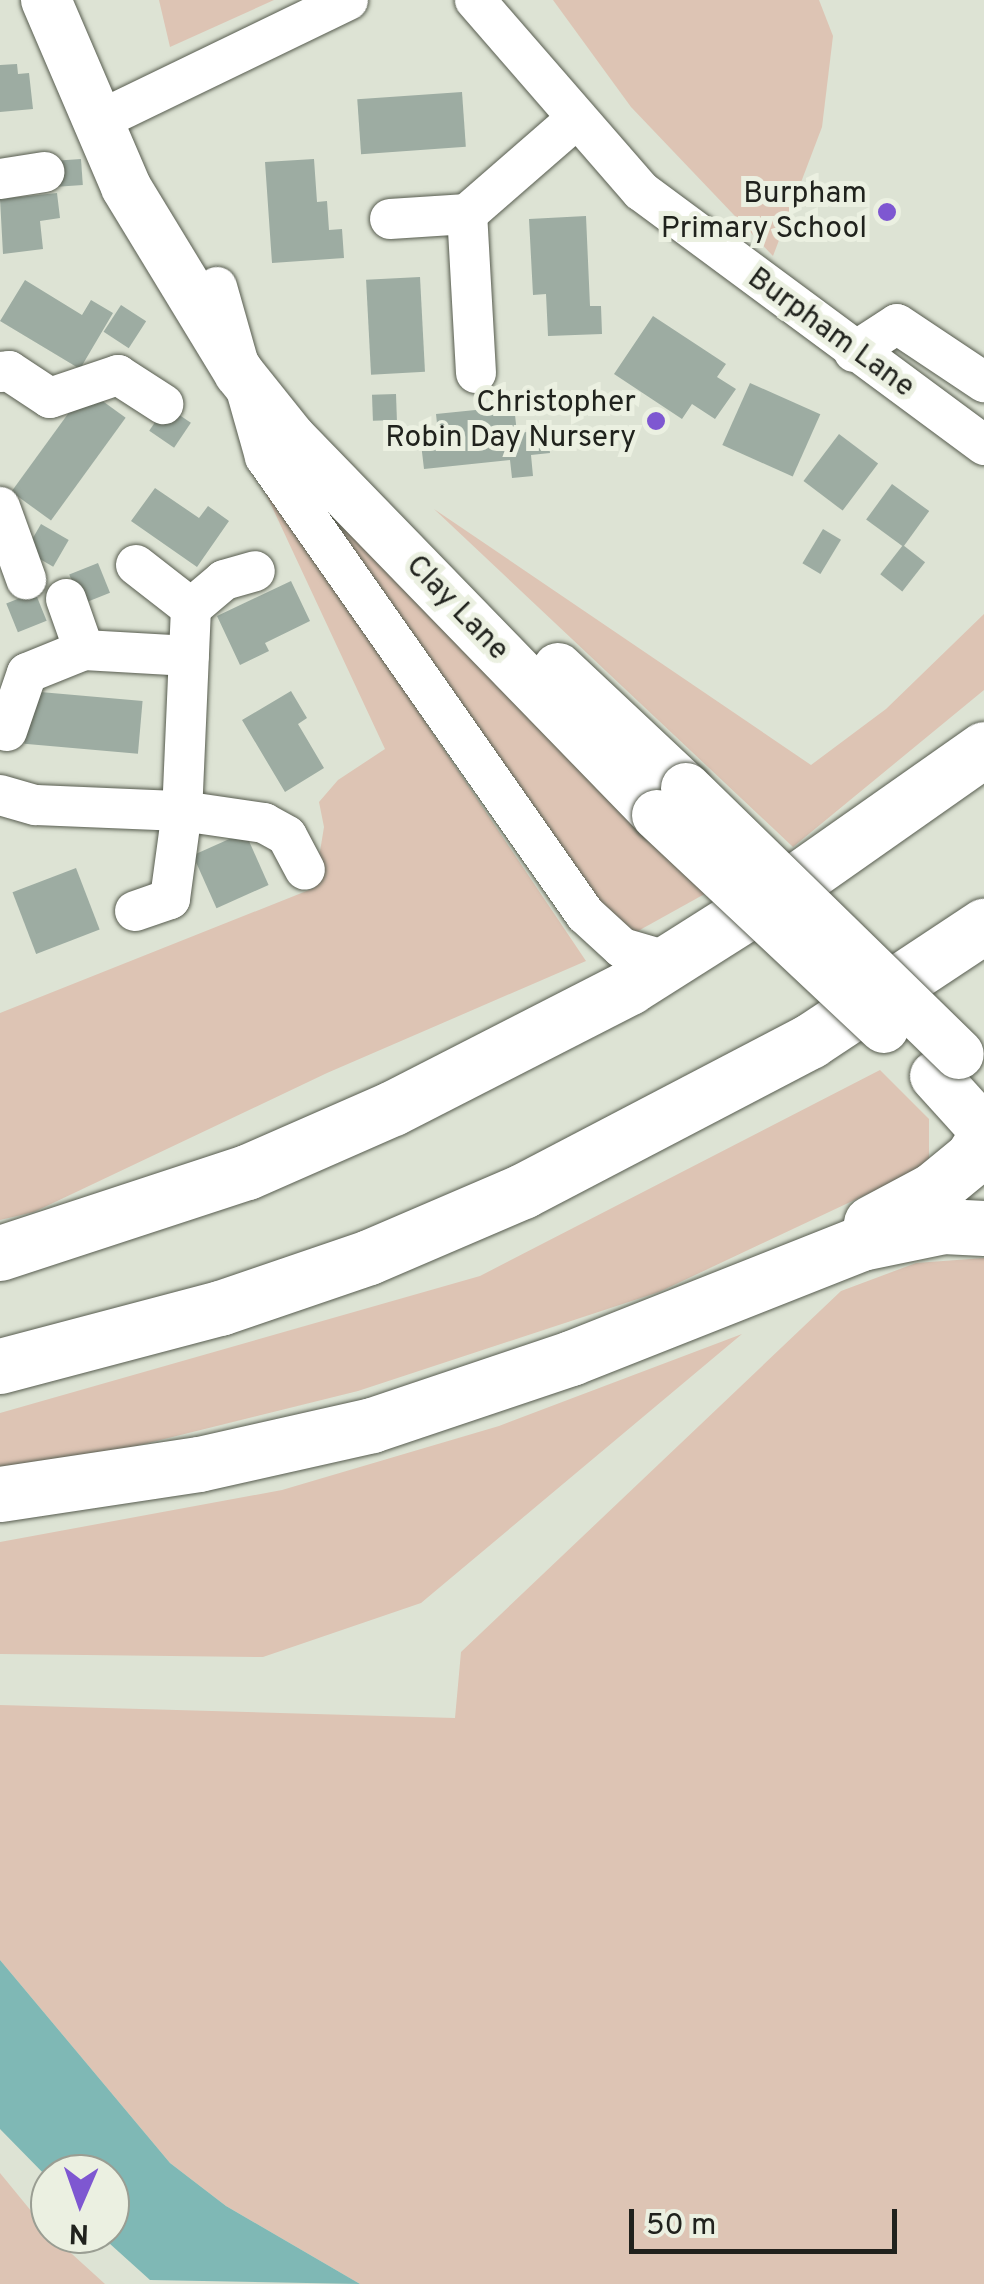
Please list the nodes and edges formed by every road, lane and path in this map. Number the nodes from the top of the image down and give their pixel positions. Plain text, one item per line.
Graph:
1 (46, 0) edge
2 (74, 0) edge
3 (348, 0) edge
4 (475, 0) edge
5 (107, 117) junction
6 (574, 120) junction
7 (44, 172) dead end
8 (0, 179) edge
9 (468, 214) junction
10 (390, 219) dead end
11 (218, 288) junction
12 (854, 352) junction
13 (0, 372) edge
14 (240, 373) junction
15 (476, 373) dead end
16 (984, 382) edge
17 (163, 404) dead end
18 (984, 445) edge
19 (0, 507) edge
20 (136, 565) dead end
21 (255, 572) dead end
22 (26, 580) dead end
23 (66, 599) dead end
24 (191, 608) junction
25 (84, 650) junction
26 (189, 656) junction
27 (8, 732) dead end
28 (984, 750) edge
29 (0, 795) edge
30 (671, 802) junction
31 (182, 811) junction
32 (305, 870) dead end
33 (135, 911) dead end
34 (984, 926) edge
35 (670, 962) junction
36 (960, 1068) edge
37 (984, 1130) edge
38 (984, 1139) edge
39 (984, 1228) edge
40 (0, 1254) edge
41 (828, 1254) junction
42 (0, 1366) edge
43 (0, 1494) edge

1 - 5 main road, Clay Lane
2 - 5 main road, Clay Lane
3 - 5 street
4 - 6 street, Burpham Lane
5 - 11 main road, Clay Lane
5 - 14 main road, Clay Lane
6 - 9 street
6 - 12 street, Burpham Lane
7 - 8 street
9 - 10 street
9 - 15 street
11 - 14 street
11 - 30 main road, Clay Lane
12 - 16 street
12 - 18 street, Burpham Lane
13 - 17 street
14 - 30 main road, Clay Lane
14 - 35 street
19 - 22 street
20 - 24 street
21 - 24 street
23 - 25 street
24 - 26 street
25 - 26 street
25 - 27 street
26 - 31 street
28 - 35 highway
29 - 31 street
30 - 36 main road, Clay Lane, bridge
31 - 32 street
31 - 33 street
34 - 42 highway
35 - 40 highway
36 - 37 main road, Clay Lane
38 - 41 highway
39 - 41 highway
41 - 43 highway

